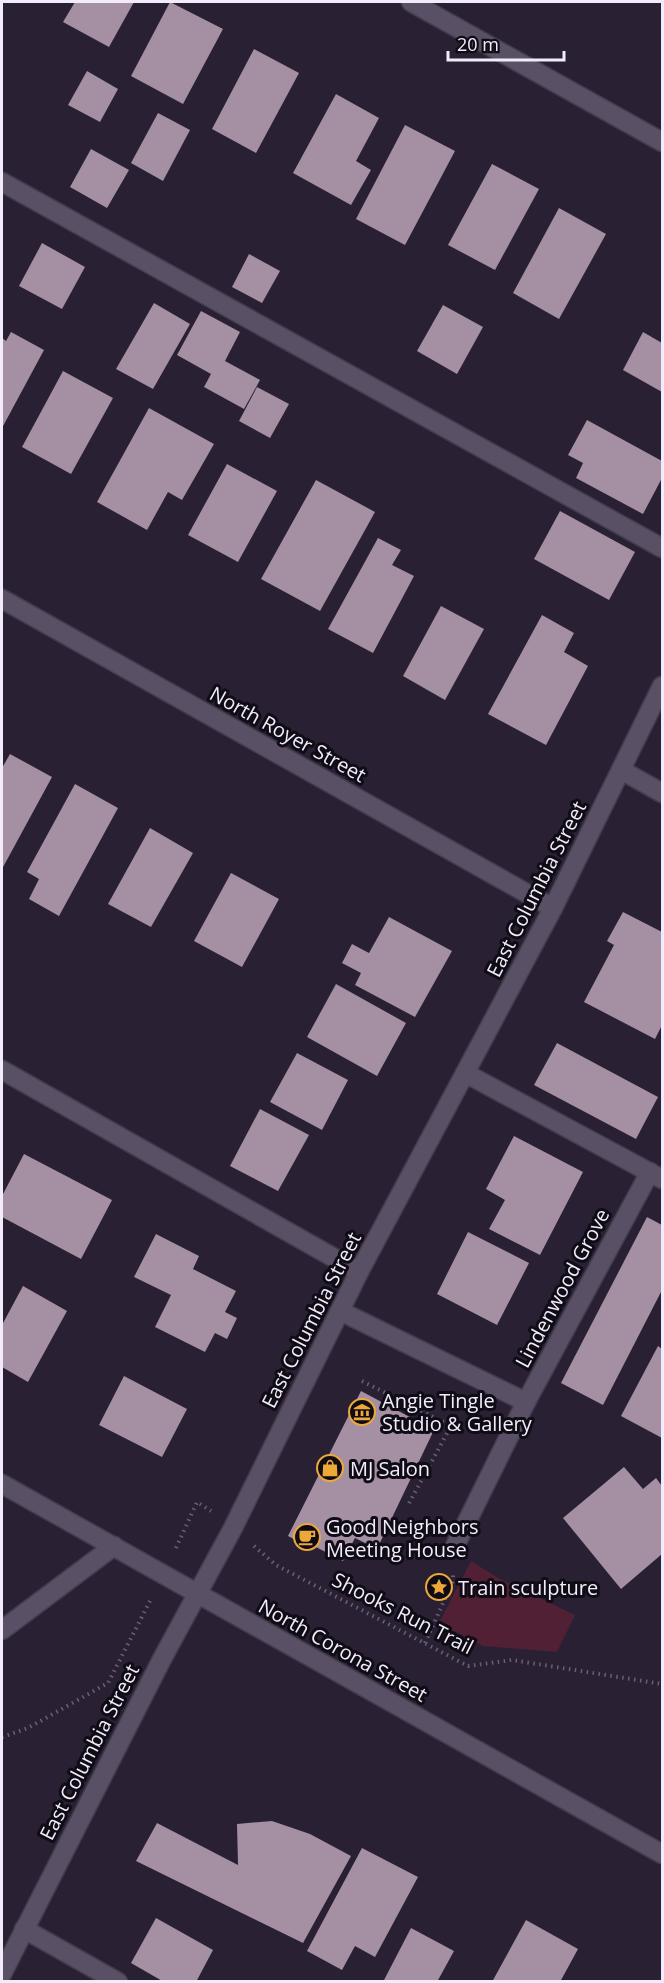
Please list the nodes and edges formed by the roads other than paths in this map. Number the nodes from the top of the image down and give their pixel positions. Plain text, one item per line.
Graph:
1 (411, 2) edge
2 (663, 142) edge
3 (2, 182) edge
4 (663, 548) edge
5 (2, 599) edge
6 (663, 686) edge
7 (621, 770) junction
8 (663, 793) edge
9 (553, 908) junction
10 (2, 1070) edge
11 (465, 1073) junction
12 (656, 1175) edge
13 (359, 1272) junction
14 (340, 1311) junction
15 (526, 1402) junction
16 (2, 1484) edge
17 (114, 1546) junction
18 (454, 1548) road end
19 (196, 1594) junction
20 (2, 1630) edge
21 (663, 1854) edge
22 (24, 1929) junction
23 (2, 1974) edge
24 (118, 1982) edge

1 - 2 street
3 - 4 street
5 - 9 street, North Royer Street
6 - 7 street, East Columbia Street
7 - 8 street
7 - 9 street, East Columbia Street
9 - 11 street, East Columbia Street
10 - 13 street
11 - 12 street, Lindenwood Grove
11 - 13 street, East Columbia Street
12 - 15 street, Lindenwood Grove
13 - 14 street, East Columbia Street
14 - 15 street
14 - 19 street, East Columbia Street
15 - 18 street, Lindenwood Grove
16 - 17 street, North Corona Street
17 - 19 street, North Corona Street
17 - 20 street
19 - 21 street, North Corona Street
19 - 22 street, East Columbia Street
22 - 23 street, East Columbia Street
22 - 24 street

